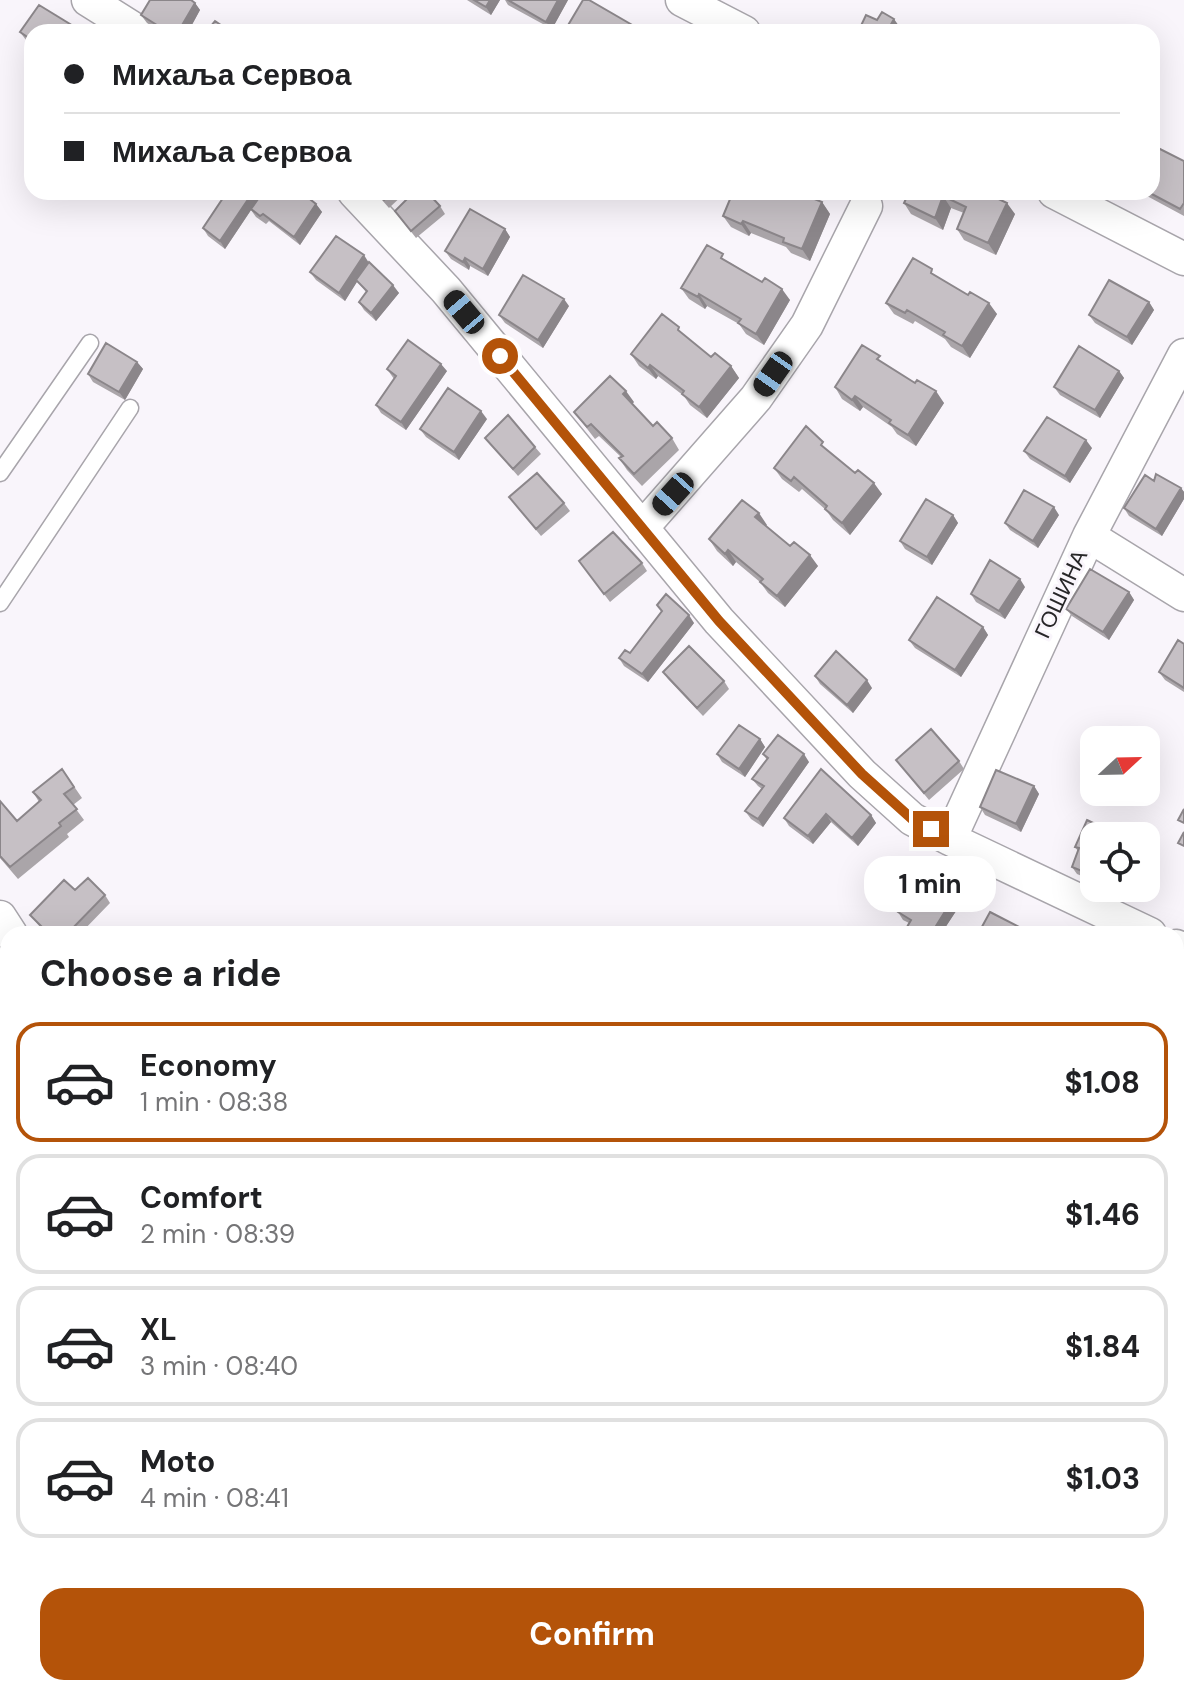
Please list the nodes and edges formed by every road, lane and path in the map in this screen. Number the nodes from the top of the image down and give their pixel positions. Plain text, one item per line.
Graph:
1 (88, 0) edge
2 (682, 0) edge
3 (126, 24) edge
4 (728, 24) edge
5 (362, 200) edge
6 (1070, 200) edge
7 (866, 206) dead end
8 (1184, 259) edge
9 (90, 343) dead end
10 (1184, 355) edge
11 (130, 408) dead end
12 (0, 473) edge
13 (642, 528) junction
14 (1089, 536) junction
15 (1184, 595) edge
16 (0, 603) edge
17 (950, 839) junction
18 (1133, 926) edge

1 - 3 street
2 - 4 street
5 - 13 street
6 - 8 street
7 - 13 street
9 - 12 lane
10 - 14 street, ГОШИНА
11 - 16 lane
13 - 17 street
14 - 15 street
14 - 17 street, ГОШИНА
17 - 18 street

